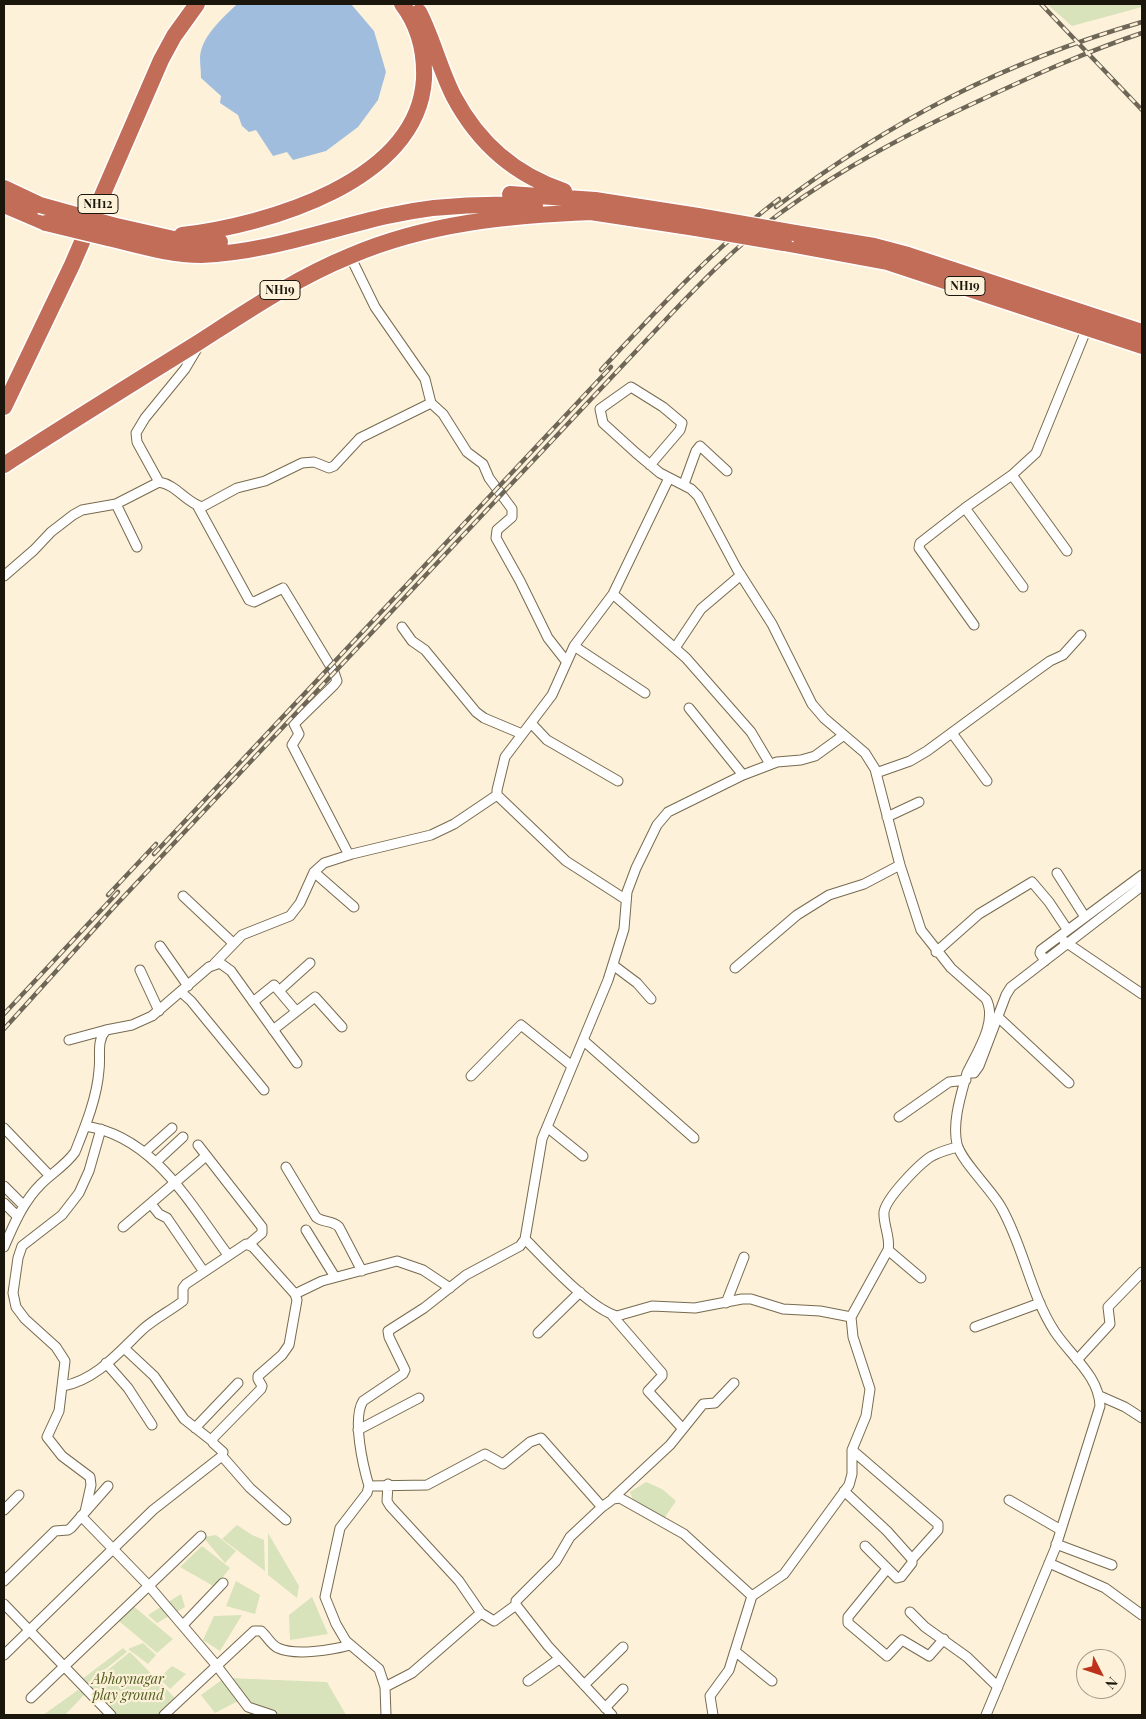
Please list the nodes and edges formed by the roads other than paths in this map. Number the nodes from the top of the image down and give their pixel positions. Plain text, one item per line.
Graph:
1 (183, 4) edge
2 (197, 4) edge
3 (402, 4) edge
4 (414, 4) edge
5 (4, 188) edge
6 (4, 206) edge
7 (594, 206) junction
8 (110, 232) junction
9 (150, 234) junction
10 (789, 238) junction
11 (350, 256) junction
12 (1087, 328) junction
13 (1142, 332) edge
14 (202, 340) junction
15 (1142, 346) edge
16 (4, 387) edge
17 (431, 403) junction
18 (4, 407) edge
19 (4, 465) edge
20 (650, 465) junction
21 (727, 471) dead end
22 (1012, 475) junction
23 (676, 481) junction
24 (159, 482) junction
25 (116, 504) junction
26 (197, 505) junction
27 (965, 508) junction
28 (137, 547) dead end
29 (1067, 551) dead end
30 (741, 575) junction
31 (4, 576) edge
32 (1023, 587) dead end
33 (617, 597) junction
34 (974, 625) dead end
35 (402, 627) dead end
36 (1081, 635) dead end
37 (578, 648) junction
38 (676, 648) junction
39 (566, 660) junction
40 (645, 693) dead end
41 (690, 708) dead end
42 (535, 729) junction
43 (952, 733) junction
44 (522, 734) junction
45 (844, 735) junction
46 (770, 764) junction
47 (876, 773) junction
48 (743, 774) junction
49 (618, 781) dead end
50 (987, 781) dead end
51 (500, 798) junction
52 (918, 802) dead end
53 (887, 817) junction
54 (349, 855) junction
55 (900, 865) junction
56 (1057, 872) dead end
57 (317, 874) junction
58 (1142, 875) edge
59 (1142, 886) edge
60 (183, 896) dead end
61 (625, 899) junction
62 (354, 908) dead end
63 (1085, 917) junction
64 (1067, 929) junction
65 (1058, 937) junction
66 (233, 943) junction
67 (1068, 944) junction
68 (160, 946) dead end
69 (936, 952) junction
70 (1045, 961) junction
71 (310, 963) dead end
72 (220, 965) junction
73 (613, 965) junction
74 (735, 968) dead end
75 (140, 970) dead end
76 (280, 990) junction
77 (186, 993) junction
78 (1142, 994) edge
79 (651, 999) dead end
80 (253, 1002) junction
81 (159, 1011) junction
82 (296, 1011) junction
83 (998, 1016) junction
84 (342, 1027) dead end
85 (106, 1030) junction
86 (273, 1030) junction
87 (69, 1040) dead end
88 (584, 1040) junction
89 (297, 1064) dead end
90 (572, 1066) junction
91 (471, 1076) dead end
92 (967, 1076) junction
93 (1069, 1083) dead end
94 (264, 1090) dead end
95 (899, 1118) dead end
96 (92, 1127) junction
97 (546, 1127) junction
98 (4, 1128) edge
99 (172, 1128) dead end
100 (183, 1137) dead end
101 (694, 1138) dead end
102 (198, 1146) dead end
103 (958, 1147) junction
104 (145, 1152) junction
105 (206, 1156) junction
106 (583, 1156) dead end
107 (156, 1162) junction
108 (286, 1167) dead end
109 (50, 1176) junction
110 (175, 1184) junction
111 (4, 1186) edge
112 (4, 1204) edge
113 (151, 1204) junction
114 (23, 1205) junction
115 (18, 1217) junction
116 (123, 1227) dead end
117 (306, 1230) dead end
118 (525, 1239) junction
119 (249, 1244) junction
120 (4, 1247) edge
121 (888, 1250) junction
122 (228, 1255) junction
123 (744, 1257) dead end
124 (362, 1271) junction
125 (204, 1272) junction
126 (1142, 1272) edge
127 (335, 1278) junction
128 (922, 1278) dead end
129 (450, 1288) junction
130 (580, 1292) junction
131 (295, 1294) junction
132 (726, 1303) junction
133 (1040, 1303) junction
134 (611, 1314) junction
135 (851, 1317) junction
136 (975, 1326) dead end
137 (538, 1333) dead end
138 (125, 1347) junction
139 (1077, 1360) junction
140 (106, 1363) junction
141 (238, 1383) dead end
142 (734, 1383) dead end
143 (63, 1386) junction
144 (1100, 1396) junction
145 (419, 1398) dead end
146 (1142, 1418) edge
147 (152, 1425) dead end
148 (195, 1428) junction
149 (683, 1429) junction
150 (358, 1430) junction
151 (212, 1441) junction
152 (852, 1450) junction
153 (222, 1456) junction
154 (388, 1484) junction
155 (108, 1486) dead end
156 (369, 1486) junction
157 (844, 1491) junction
158 (19, 1495) dead end
159 (612, 1498) junction
160 (1009, 1500) dead end
161 (602, 1507) junction
162 (4, 1510) edge
163 (83, 1514) junction
164 (286, 1520) dead end
165 (1061, 1530) junction
166 (201, 1536) dead end
167 (1056, 1544) junction
168 (865, 1546) dead end
169 (113, 1549) junction
170 (912, 1558) junction
171 (1049, 1563) junction
172 (1112, 1565) dead end
173 (887, 1569) junction
174 (4, 1581) edge
175 (224, 1583) dead end
176 (149, 1586) junction
177 (752, 1596) junction
178 (4, 1604) edge
179 (516, 1605) junction
180 (481, 1612) junction
181 (910, 1612) dead end
182 (1142, 1615) edge
183 (182, 1625) junction
184 (29, 1630) junction
185 (944, 1639) junction
186 (350, 1645) junction
187 (623, 1647) dead end
188 (736, 1652) junction
189 (4, 1655) edge
190 (559, 1658) junction
191 (63, 1666) junction
192 (217, 1666) junction
193 (528, 1681) dead end
194 (772, 1681) dead end
195 (584, 1685) junction
196 (385, 1687) junction
197 (998, 1687) junction
198 (623, 1689) dead end
199 (31, 1698) dead end
200 (605, 1708) junction
201 (111, 1715) edge
202 (164, 1715) edge
203 (272, 1715) edge
204 (386, 1715) edge
205 (612, 1715) edge
206 (713, 1715) edge
207 (986, 1715) edge

1 - 16 highway
2 - 18 highway, NH12
3 - 9 highway, NH12
4 - 7 highway, NH19
5 - 8 highway, NH12, bridge
6 - 8 highway, NH19, bridge
7 - 8 highway, NH19
7 - 9 highway, NH19
7 - 10 highway, NH19, bridge
7 - 11 highway, NH19
8 - 9 highway, NH12
10 - 12 highway, NH19
10 - 13 highway, NH19
11 - 14 highway, NH19
11 - 17 street
12 - 15 highway, NH19
12 - 22 street
14 - 19 highway, NH19
14 - 24 street
17 - 26 street
17 - 39 street
20 - 20 street
20 - 23 street
21 - 23 street
22 - 27 street
22 - 29 street
23 - 30 street
23 - 33 street
24 - 25 street
24 - 26 street
25 - 28 street
25 - 31 street
26 - 54 street
27 - 32 street
27 - 34 street
30 - 38 street
30 - 45 street
33 - 37 street
33 - 38 street
35 - 44 street
36 - 43 street
37 - 39 street
37 - 40 street
38 - 46 street
39 - 42 street
41 - 48 street
42 - 44 street
42 - 49 street
43 - 47 street
43 - 50 street
44 - 51 street
45 - 46 street
45 - 47 street
46 - 48 street
47 - 53 street
48 - 61 street
51 - 54 street
51 - 61 street
52 - 53 street
53 - 55 street
54 - 57 street
55 - 69 street
55 - 74 street
56 - 63 street
57 - 62 street
57 - 66 street
58 - 63 street
59 - 67 street
60 - 66 street
61 - 73 street
63 - 64 street
64 - 65 street
64 - 69 street
65 - 67 street
65 - 70 street
66 - 72 street
67 - 70 street
67 - 78 street
68 - 77 street
69 - 92 street
70 - 83 street
71 - 76 street
72 - 77 street
72 - 80 street
73 - 79 street
73 - 88 street
75 - 81 street
76 - 80 street
76 - 82 street
77 - 81 street
77 - 94 street
80 - 86 street
81 - 85 street
82 - 84 street
82 - 86 street
83 - 92 street
83 - 93 street
85 - 87 street
85 - 96 street
86 - 89 street
88 - 90 street
88 - 101 street
90 - 91 street
90 - 97 street
92 - 95 street
92 - 103 street
96 - 104 street
96 - 109 street
96 - 143 street
97 - 106 street
97 - 118 street
98 - 109 street
99 - 104 street
100 - 107 street
102 - 105 street
103 - 121 street
103 - 133 street
104 - 107 street
105 - 110 street
105 - 119 street
107 - 110 street
108 - 124 street
109 - 114 street
110 - 113 street
110 - 122 street
111 - 114 street
112 - 115 street
113 - 116 street
113 - 125 street
114 - 115 street
115 - 120 street
117 - 127 street
118 - 129 street
118 - 130 street
119 - 122 street
119 - 131 street
121 - 128 street
121 - 135 street
122 - 125 street
123 - 132 street
124 - 127 street
124 - 129 street
125 - 138 street
126 - 139 street
127 - 131 street
129 - 150 street
130 - 134 street
130 - 137 street
131 - 151 street
132 - 134 street
132 - 135 street
133 - 136 street
133 - 139 street
134 - 149 street
135 - 152 street
138 - 140 street
138 - 148 street
139 - 144 street
140 - 143 street
140 - 147 street
141 - 148 street
142 - 149 street
143 - 163 street
144 - 146 street
144 - 165 street
145 - 150 street
148 - 151 street
149 - 159 street
150 - 156 street
151 - 153 street
152 - 157 street
152 - 170 street
153 - 164 street
153 - 169 street
154 - 156 street
154 - 161 street
154 - 180 street
155 - 163 street
156 - 186 street
157 - 170 street
157 - 177 street
158 - 162 street
159 - 161 street
159 - 177 street
160 - 165 street
161 - 179 street
163 - 169 street
163 - 174 street
165 - 167 street
166 - 176 street
167 - 171 street
167 - 172 street
168 - 173 street
169 - 176 street
169 - 184 street
170 - 173 street
171 - 182 street
171 - 197 street
173 - 185 street
175 - 183 street
176 - 183 street
176 - 191 street
177 - 188 street
178 - 184 street
179 - 180 street
179 - 190 street
180 - 196 street
181 - 185 street
183 - 192 street
184 - 189 street
184 - 191 street
185 - 197 street
186 - 192 street
186 - 196 street
187 - 195 street
188 - 194 street
188 - 206 street
190 - 193 street
190 - 195 street
191 - 199 street
191 - 201 street
192 - 202 street
192 - 203 street
195 - 200 street
196 - 204 street
197 - 207 street
198 - 200 street
200 - 205 street

